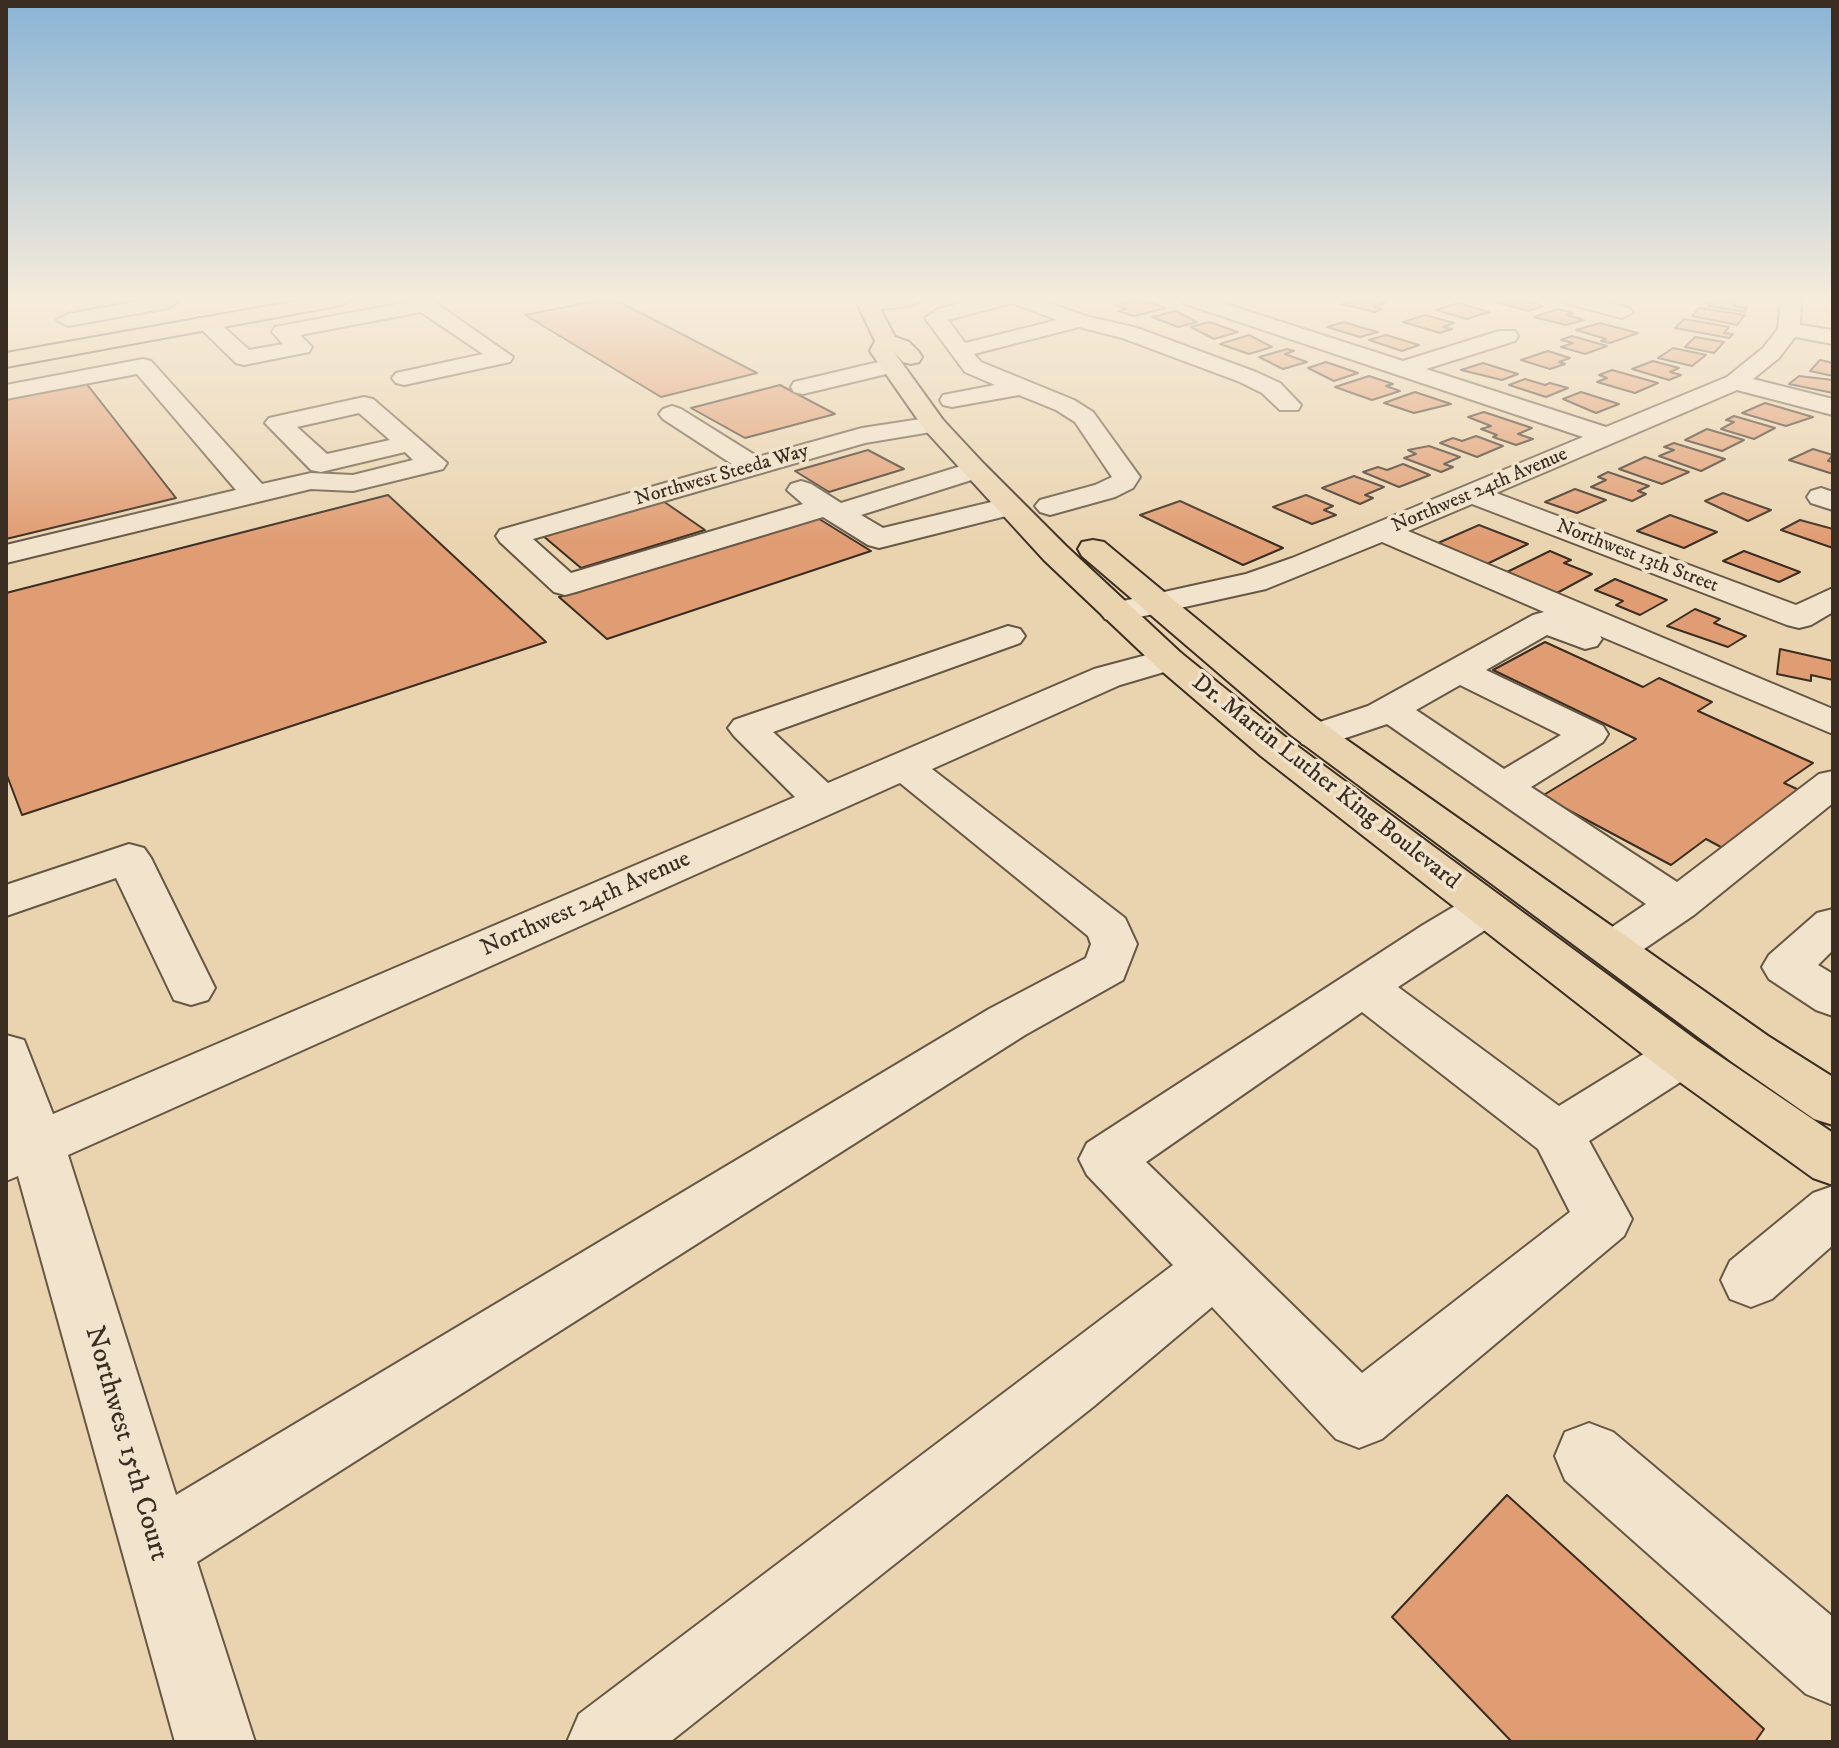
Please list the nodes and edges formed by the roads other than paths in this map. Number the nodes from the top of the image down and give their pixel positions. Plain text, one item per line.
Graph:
1 (66, 381) edge
2 (156, 381) edge
3 (819, 381) edge
4 (919, 381) edge
5 (1006, 381) edge
6 (1255, 381) edge
7 (1437, 381) edge
8 (1735, 382) joint
9 (1022, 387) junction
10 (6, 392) edge
11 (1289, 405) dead end
12 (1833, 407) edge
13 (934, 409) junction
14 (850, 411) junction
15 (672, 414) dead end
16 (1607, 436) junction
17 (410, 443) junction
18 (750, 461) junction
19 (974, 470) junction
20 (255, 494) junction
21 (1474, 495) junction
22 (1050, 506) junction
23 (1008, 507) junction
24 (832, 510) junction
25 (1384, 532) junction
26 (6, 554) edge
27 (1833, 598) edge
28 (1136, 608) junction
29 (1008, 636) dead end
30 (1169, 660) junction
31 (1459, 671) junction
32 (1390, 709) junction
33 (1833, 723) edge
34 (1316, 736) junction
35 (1833, 746) edge
36 (904, 766) junction
37 (1833, 783) edge
38 (1503, 787) junction
39 (1390, 789) junction
40 (823, 801) junction
41 (6, 901) edge
42 (1678, 904) junction
43 (1486, 908) junction
44 (1833, 924) edge
45 (1608, 946) junction
46 (191, 988) dead end
47 (1365, 988) junction
48 (1833, 998) edge
49 (6, 1054) edge
50 (1681, 1056) junction
51 (1833, 1104) edge
52 (1557, 1134) junction
53 (21, 1152) edge
54 (1833, 1162) edge
55 (1833, 1210) edge
56 (1215, 1268) junction
57 (1751, 1280) dead end
58 (1589, 1456) dead end
59 (155, 1548) junction
60 (1833, 1667) edge
61 (215, 1742) edge
62 (607, 1742) edge

1 - 10 street
2 - 20 street
3 - 14 street
4 - 13 main road, Dr. Martin Luther King Boulevard
5 - 9 street
6 - 11 street
7 - 16 street
8 - 12 street
8 - 16 street, Northwest 24th Avenue
9 - 13 street
9 - 22 street
13 - 14 street
13 - 18 street, Northwest Steeda Way
13 - 19 main road, Dr. Martin Luther King Boulevard
13 - 22 main road, Dr. Martin Luther King Boulevard
14 - 18 street
15 - 18 street
16 - 21 street, Northwest 24th Avenue
17 - 17 street
17 - 20 street
18 - 24 street
18 - 24 street, Northwest Steeda Way
19 - 23 main road, Dr. Martin Luther King Boulevard
19 - 24 street
20 - 26 street
21 - 25 street, Northwest 24th Avenue
21 - 27 street, Northwest 13th Street
22 - 28 main road, Dr. Martin Luther King Boulevard
23 - 24 street
23 - 28 main road, Dr. Martin Luther King Boulevard
25 - 28 street, Northwest 24th Avenue
25 - 33 street
28 - 30 main road, Dr. Martin Luther King Boulevard
28 - 34 main road, Dr. Martin Luther King Boulevard
29 - 40 street
30 - 36 street, Northwest 24th Avenue
30 - 39 main road
30 - 43 main road, Dr. Martin Luther King Boulevard
31 - 32 street
31 - 35 street
31 - 38 street
32 - 34 street
32 - 38 street
34 - 39 main road, Dr. Martin Luther King Boulevard
36 - 40 street, Northwest 24th Avenue
36 - 59 street
37 - 42 street
38 - 42 street
39 - 45 main road, Dr. Martin Luther King Boulevard
40 - 53 street, Northwest 24th Avenue
41 - 46 street
42 - 45 street
43 - 47 street
43 - 50 main road, Dr. Martin Luther King Boulevard
44 - 48 street
45 - 51 main road, Dr. Martin Luther King Boulevard
47 - 52 street
47 - 56 street
49 - 53 street, Northwest 15th Court
50 - 52 street
50 - 54 main road, Dr. Martin Luther King Boulevard
52 - 56 street
53 - 59 street, Northwest 15th Court
55 - 57 street
56 - 62 street
58 - 60 street
59 - 61 street, Northwest 15th Court

